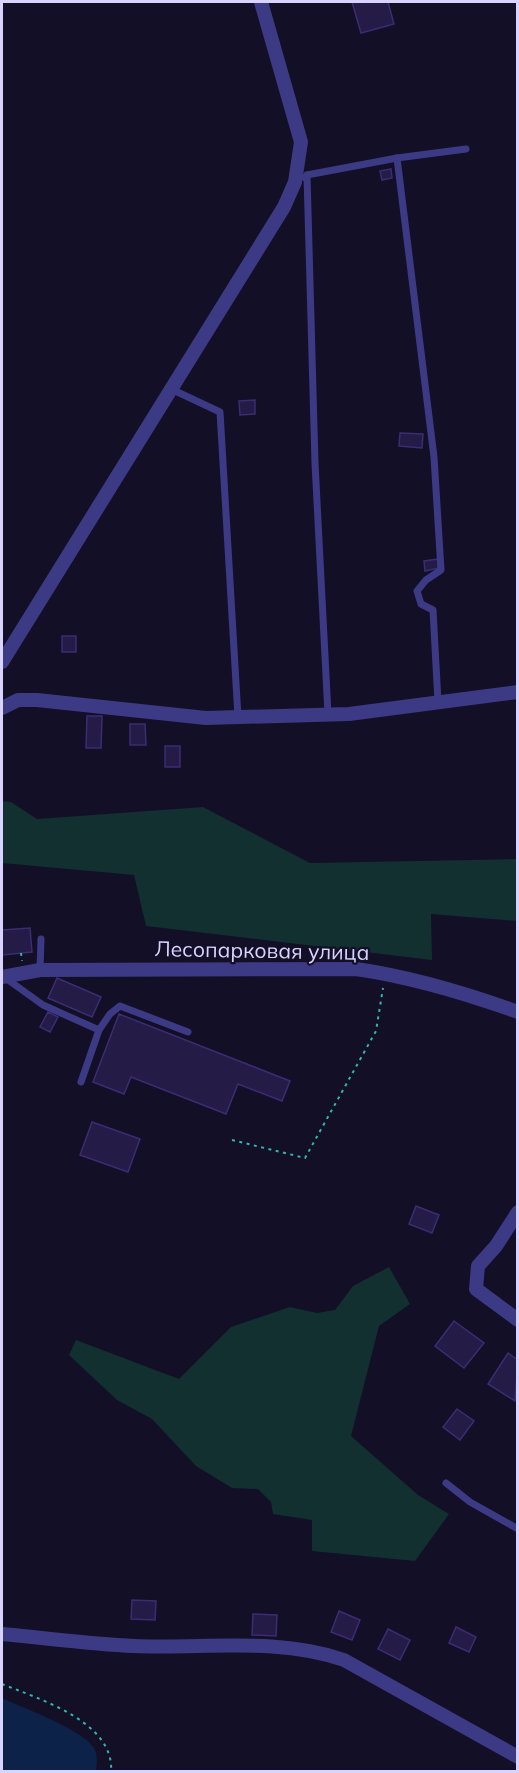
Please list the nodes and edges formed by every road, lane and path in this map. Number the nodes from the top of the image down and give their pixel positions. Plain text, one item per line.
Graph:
1 (261, 2) edge
2 (466, 149) dead end
3 (397, 158) junction
4 (307, 175) junction
5 (284, 207) junction
6 (171, 389) junction
7 (2, 662) edge
8 (518, 692) edge
9 (438, 702) junction
10 (2, 707) edge
11 (328, 714) junction
12 (238, 717) junction
13 (41, 939) dead end
14 (40, 970) junction
15 (385, 973) junction
16 (3, 977) edge
17 (518, 1012) edge
18 (99, 1030) junction
19 (188, 1032) dead end
20 (81, 1082) dead end
21 (232, 1140) dead end
22 (518, 1212) edge
23 (518, 1320) edge
24 (446, 1483) dead end
25 (518, 1529) edge
26 (2, 1634) edge
27 (2, 1684) edge
28 (518, 1758) edge
29 (111, 1772) edge

1 - 5 street
2 - 3 lane
3 - 4 lane
3 - 9 lane
4 - 5 lane
4 - 11 lane
5 - 6 street
6 - 7 street
6 - 12 lane
8 - 9 street
9 - 11 street
10 - 12 street
11 - 12 street
13 - 14 lane
14 - 15 street, Лесопарковая улица
14 - 16 street, Лесопарковая улица
15 - 17 street, Лесопарковая улица
15 - 21 path
16 - 18 lane
18 - 19 lane
18 - 20 lane
22 - 23 street
24 - 25 lane
26 - 28 street
27 - 29 path

